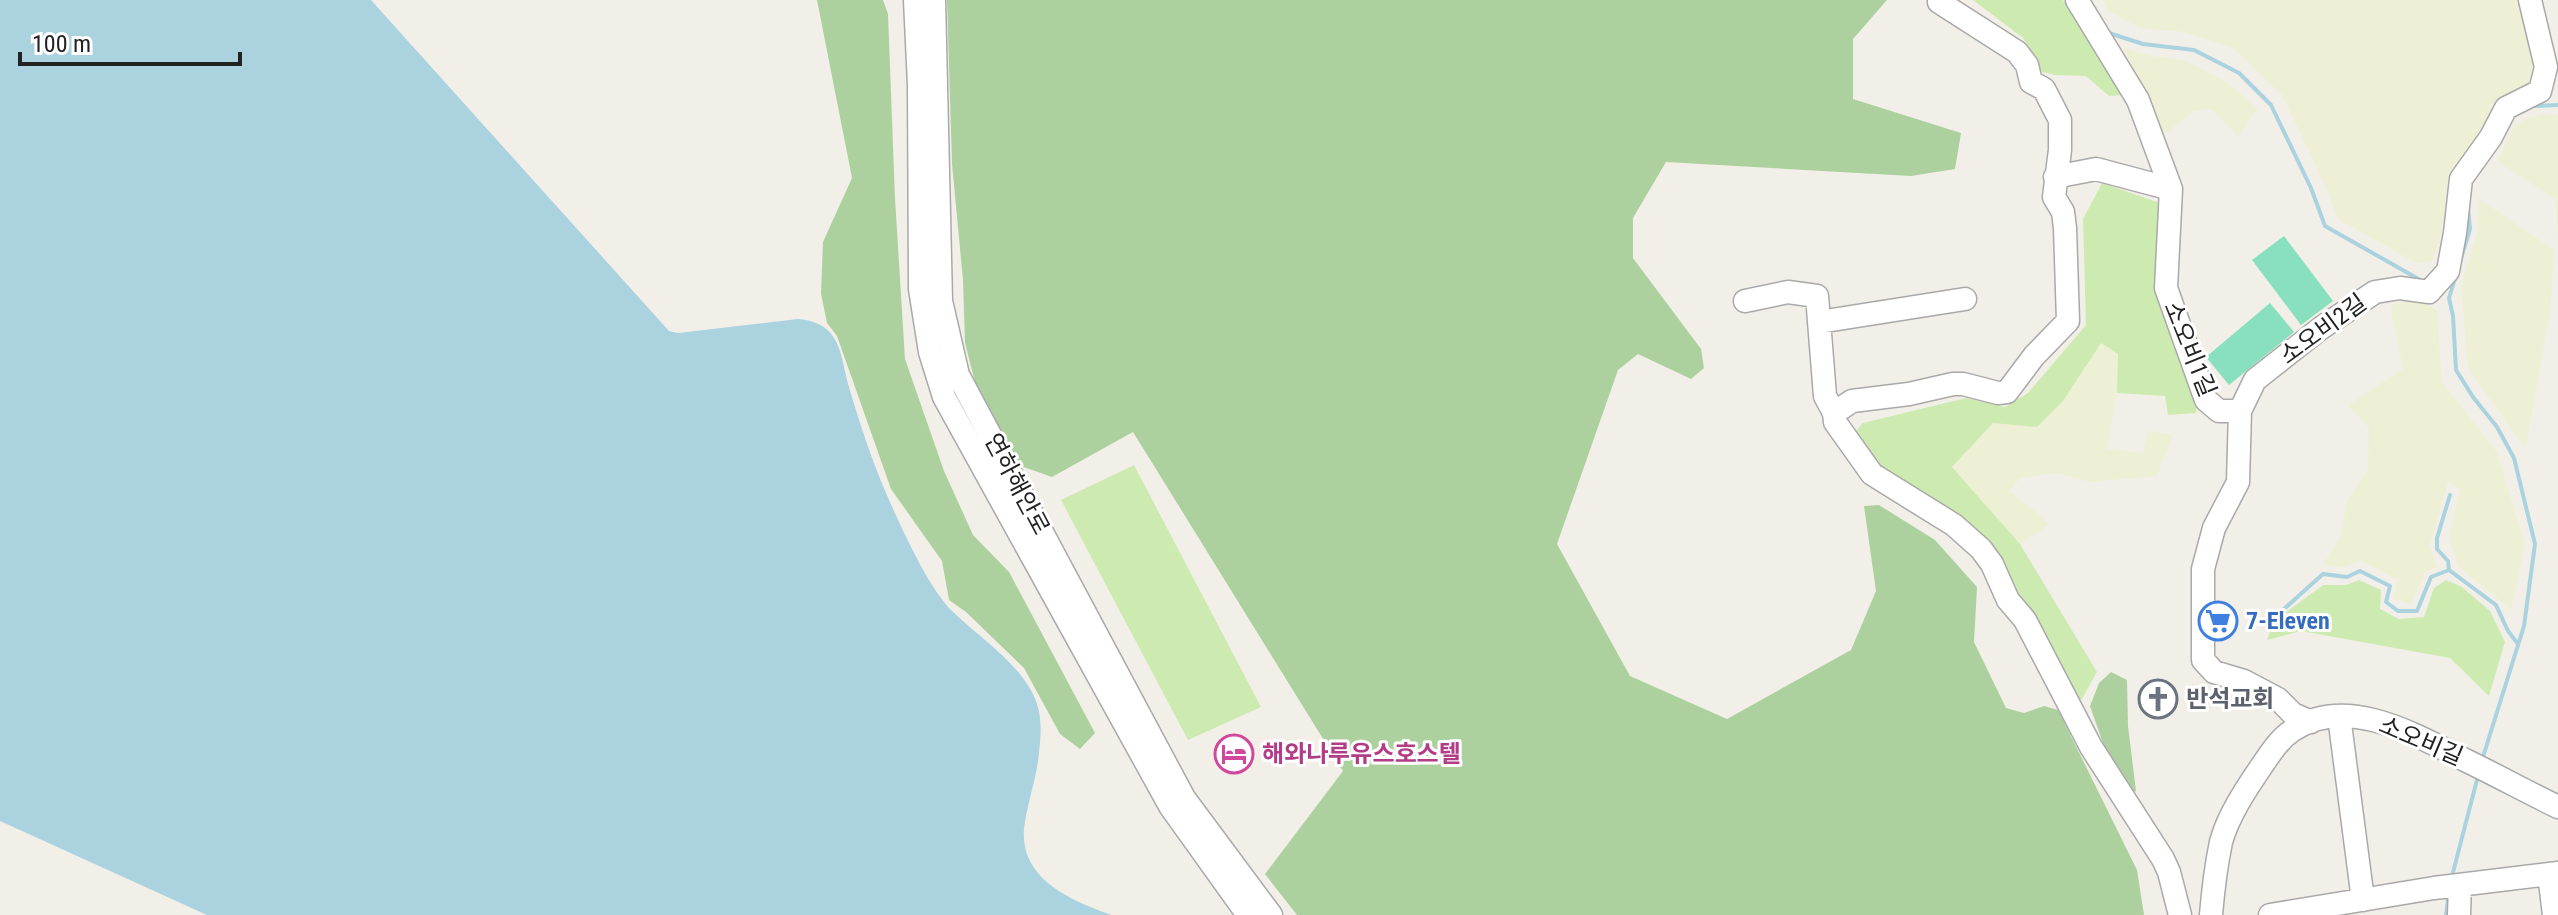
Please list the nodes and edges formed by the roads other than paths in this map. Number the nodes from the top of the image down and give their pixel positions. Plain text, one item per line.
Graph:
1 (915, 0) edge
2 (934, 0) edge
3 (2077, 0) edge
4 (2530, 0) edge
5 (1939, 2) edge
6 (2055, 177) junction
7 (2171, 189) junction
8 (1965, 299) dead end
9 (1745, 301) dead end
10 (1819, 322) junction
11 (2240, 411) junction
12 (1834, 413) junction
13 (2339, 716) junction
14 (2311, 722) junction
15 (2558, 807) edge
16 (2553, 874) edge
17 (2460, 885) junction
18 (2363, 900) junction
19 (1248, 915) edge
20 (1271, 915) edge
21 (2180, 915) edge
22 (2211, 915) edge
23 (2270, 915) edge
24 (2459, 915) edge
25 (2554, 915) edge

1 - 19 street, 연하해안로
2 - 20 street, 연하해안로
3 - 7 street, 소오비1길
4 - 11 street, 소오비2길
5 - 6 street
6 - 7 street
6 - 12 street
7 - 11 street, 소오비1길
8 - 10 street
9 - 10 street
10 - 12 street
11 - 14 street, 소오비1길
12 - 21 street
13 - 14 street, 소오비길
13 - 15 street, 소오비길
13 - 18 street
14 - 22 street, 소오비길
16 - 17 street
16 - 25 street
17 - 18 street
17 - 24 street
18 - 23 street

